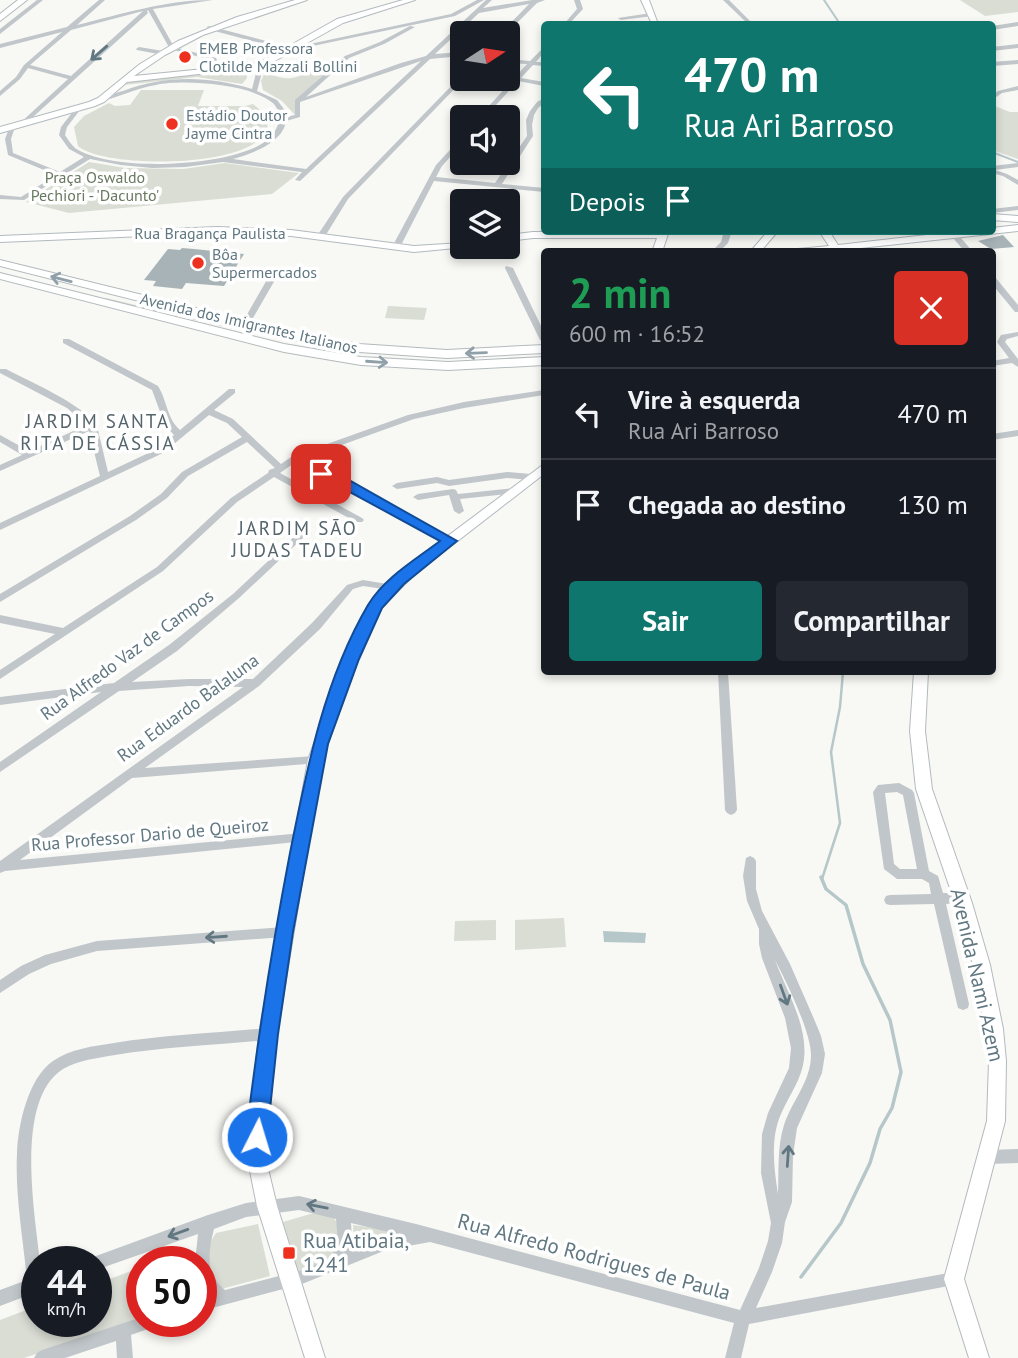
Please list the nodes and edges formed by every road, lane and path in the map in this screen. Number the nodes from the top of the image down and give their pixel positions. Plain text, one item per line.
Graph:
1 (9, 0) edge
2 (23, 0) edge
3 (40, 0) edge
4 (102, 0) edge
5 (160, 0) edge
6 (210, 0) edge
7 (303, 0) edge
8 (398, 0) edge
9 (411, 0) edge
10 (489, 0) edge
11 (577, 0) edge
12 (726, 0) edge
13 (538, 1) edge
14 (644, 1) edge
15 (477, 6) edge
16 (0, 7) edge
17 (150, 8) junction
18 (651, 16) junction
19 (0, 18) edge
20 (621, 18) dead end
21 (421, 21) junction
22 (517, 21) edge
23 (569, 21) edge
24 (654, 21) edge
25 (748, 21) edge
26 (1018, 24) edge
27 (996, 27) edge
28 (209, 28) junction
29 (320, 29) junction
30 (0, 32) edge
31 (63, 32) junction
32 (308, 38) junction
33 (329, 40) junction
34 (0, 46) edge
35 (1018, 46) edge
36 (172, 48) junction
37 (286, 48) junction
38 (996, 48) edge
39 (139, 49) dead end
40 (541, 52) edge
41 (163, 53) junction
42 (450, 55) edge
43 (425, 58) junction
44 (1018, 62) edge
45 (520, 63) edge
46 (259, 64) junction
47 (541, 64) edge
48 (996, 64) edge
49 (530, 65) junction
50 (26, 66) junction
51 (218, 67) junction
52 (246, 69) junction
53 (395, 69) junction
54 (414, 71) junction
55 (132, 75) junction
56 (520, 76) edge
57 (71, 78) junction
58 (520, 80) edge
59 (541, 83) edge
60 (152, 84) junction
61 (242, 88) junction
62 (312, 88) junction
63 (1018, 88) edge
64 (115, 89) junction
65 (450, 89) edge
66 (506, 91) edge
67 (254, 92) junction
68 (0, 94) edge
69 (323, 95) junction
70 (996, 95) edge
71 (101, 100) junction
72 (298, 102) junction
73 (541, 103) edge
74 (493, 105) edge
75 (77, 110) junction
76 (284, 120) junction
77 (16, 126) junction
78 (0, 130) edge
79 (450, 153) edge
80 (10, 154) junction
81 (0, 157) edge
82 (88, 157) junction
83 (223, 159) junction
84 (1018, 165) edge
85 (996, 169) edge
86 (309, 171) junction
87 (996, 171) edge
88 (60, 174) junction
89 (432, 179) junction
90 (298, 180) dead end
91 (1018, 183) edge
92 (497, 186) junction
93 (541, 190) edge
94 (0, 197) edge
95 (1018, 208) edge
96 (996, 211) edge
97 (996, 217) edge
98 (1018, 219) edge
99 (1018, 228) edge
100 (996, 230) edge
101 (939, 235) edge
102 (321, 236) junction
103 (520, 237) edge
104 (1, 240) edge
105 (661, 243) edge
106 (396, 247) junction
107 (450, 247) edge
108 (851, 248) edge
109 (509, 268) dead end
110 (2, 269) edge
111 (275, 273) dead end
112 (996, 284) edge
113 (107, 291) junction
114 (95, 299) junction
115 (1018, 310) edge
116 (245, 325) junction
117 (541, 334) edge
118 (1018, 334) edge
119 (294, 336) junction
120 (66, 341) dead end
121 (271, 344) junction
122 (541, 349) edge
123 (429, 353) junction
124 (541, 362) edge
125 (996, 363) edge
126 (1016, 363) edge
127 (410, 364) junction
128 (3, 371) dead end
129 (232, 391) dead end
130 (541, 393) edge
131 (208, 411) junction
132 (93, 426) junction
133 (1018, 433) edge
134 (179, 434) junction
135 (996, 436) edge
136 (0, 438) edge
137 (247, 438) junction
138 (27, 454) junction
139 (301, 467) dead end
140 (0, 468) edge
141 (275, 470) junction
142 (541, 471) edge
143 (104, 476) junction
144 (531, 477) junction
145 (397, 486) dead end
146 (452, 491) junction
147 (516, 491) junction
148 (418, 497) dead end
149 (459, 510) dead end
150 (359, 520) dead end
151 (0, 527) edge
152 (301, 535) dead end
153 (450, 541) junction
154 (390, 587) junction
155 (0, 599) edge
156 (0, 619) edge
157 (64, 632) junction
158 (0, 675) edge
159 (723, 675) edge
160 (921, 675) edge
161 (255, 683) junction
162 (118, 685) junction
163 (0, 701) edge
164 (315, 760) junction
165 (0, 768) edge
166 (129, 774) junction
167 (732, 810) dead end
168 (302, 838) junction
169 (750, 861) dead end
170 (1, 867) edge
171 (924, 874) junction
172 (962, 898) junction
173 (938, 899) junction
174 (890, 900) dead end
175 (764, 931) junction
176 (284, 932) junction
177 (0, 987) edge
178 (963, 1004) dead end
179 (268, 1034) junction
180 (784, 1096) junction
181 (796, 1109) junction
182 (1018, 1156) edge
183 (988, 1157) junction
184 (267, 1206) junction
185 (343, 1213) junction
186 (208, 1222) junction
187 (778, 1223) junction
188 (430, 1236) junction
189 (32, 1246) edge
190 (112, 1257) edge
191 (337, 1261) junction
192 (954, 1279) junction
193 (291, 1280) junction
194 (21, 1290) edge
195 (222, 1297) junction
196 (0, 1298) edge
197 (217, 1299) edge
198 (743, 1318) junction
199 (126, 1330) edge
200 (123, 1331) junction
201 (42, 1358) edge
202 (125, 1358) edge
203 (315, 1358) edge
204 (733, 1358) edge
205 (979, 1358) edge

1 - 16 main road
2 - 19 main road
3 - 30 street
4 - 31 street
5 - 17 street
6 - 17 street
7 - 28 street
8 - 29 street
9 - 29 street
10 - 15 street
11 - 23 street
12 - 25 street
13 - 15 street
13 - 22 street
14 - 18 street
15 - 21 street
15 - 43 street
17 - 31 street
17 - 36 street
17 -> 57 street
18 - 20 street
18 - 24 street
21 - 33 street
21 - 62 street
26 - 27 street
28 - 36 street
28 - 37 street
29 - 32 street
29 - 37 street
31 - 34 street
31 - 50 street
32 - 33 street
32 - 37 street
33 - 37 street
35 - 38 street
36 - 41 street
36 - 51 street
37 - 46 street
39 - 41 street
40 - 49 street
41 - 55 street
42 - 43 street
43 - 53 street
43 - 54 street
44 - 48 street
45 - 49 street
46 - 51 street
46 - 52 street
46 - 67 street
47 - 49 street
49 - 56 street
50 - 57 street
50 - 68 street
51 - 52 street
51 - 55 street
51 - 55 street
52 - 61 street
53 - 54 street
53 - 69 street
54 - 86 street
55 - 64 street
57 - 77 street
58 - 59 street
60 - 61 street
60 - 64 street
60 - 71 street
61 - 67 street
62 - 69 street
62 - 72 street
63 - 70 street
64 - 71 street
65 - 102 street
66 - 74 street
67 - 76 street
69 - 72 street
71 - 75 street
72 - 76 street
73 - 92 street
75 - 77 street
75 - 82 street
76 - 83 street
77 - 78 street
77 - 80 street
79 - 89 street
80 - 81 street
80 - 88 street
82 - 83 street
82 - 88 street
83 - 86 street
84 - 85 street
86 - 90 street
87 - 91 street
88 - 94 street
89 - 92 street
89 - 106 street
92 - 93 street
95 - 96 street
97 - 98 street
99 - 100 street
101 - 108 street
102 - 104 street, Rua Bragança Paulista
102 - 106 street, Rua Bragança Paulista
103 - 105 street
106 - 107 street, Rua Bragança Paulista
109 - 117 street
113 -> 110 main road, Avenida dos Imigrantes Italianos
110 - 114 main road, Avenida dos Imigrantes Italianos
111 - 116 street
112 - 115 street
113 - 114 main road
113 - 116 main road, Avenida dos Imigrantes Italianos
114 - 121 main road, Avenida dos Imigrantes Italianos
116 - 119 main road, Avenida dos Imigrantes Italianos
118 - 126 street
119 - 121 main road
119 - 123 main road, Avenida dos Imigrantes Italianos
120 - 134 street
121 -> 127 main road, Avenida dos Imigrantes Italianos
122 -> 123 main road, Avenida dos Imigrantes Italianos
123 - 127 main road
124 - 127 main road, Avenida dos Imigrantes Italianos
125 - 126 street
128 - 132 street
129 - 131 street
130 - 141 street
131 - 134 street
131 - 137 street
132 - 138 street
132 - 143 street
133 - 135 street
134 - 143 street
136 - 138 street
137 - 141 street
137 - 155 street
138 - 140 street
139 - 153 street
141 - 150 street
141 - 157 street
142 - 144 street
143 - 151 street
144 - 146 street
144 - 147 street
145 - 146 street
146 - 147 street
146 - 148 street
146 - 149 street
147 - 153 street
152 - 162 street, Rua Alfredo Vaz de Campos
153 - 154 street
154 - 161 street, Rua Eduardo Balaluna
154 - 164 street
156 - 157 street
157 - 158 street
159 - 167 street
160 - 172 street, Avenida Nami Azem
161 - 162 street
161 - 166 street, Rua Eduardo Balaluna
162 - 163 street
162 - 165 street, Rua Alfredo Vaz de Campos
164 - 166 street
164 - 168 street
166 - 170 street, Rua Eduardo Balaluna
168 - 170 street, Rua Professor Dario de Queiroz
168 - 176 street
169 - 175 street
171 - 171 street
171 - 173 street
172 - 173 street
172 - 183 street, Avenida Nami Azem
173 - 174 street
173 - 178 street
175 -> 180 street
175 - 181 street
176 -> 177 street
176 - 179 street
179 - 184 street
179 - 189 street
180 - 181 street
180 - 187 street
187 -> 181 street
182 - 183 street
183 - 192 street, Avenida Nami Azem
185 -> 184 street, Rua Alfredo Rodrigues de Paula
184 - 186 street, Rua Alfredo Rodrigues de Paula
184 - 193 street
185 - 188 street, Rua Alfredo Rodrigues de Paula
185 - 191 street
186 -> 190 street, Rua Alfredo Rodrigues de Paula
186 - 195 street
187 - 198 street
188 - 191 street, Rua Alfredo Rodrigues de Paula
188 - 198 street, Rua Alfredo Rodrigues de Paula
191 - 193 street, Rua Alfredo Rodrigues de Paula
192 - 198 street, Rua Alfredo Rodrigues de Paula
192 - 205 street
193 - 195 street, Rua Alfredo Rodrigues de Paula
193 - 203 street
194 - 196 street
195 - 197 street, Rua Alfredo Rodrigues de Paula
198 - 204 street
199 - 200 street
200 - 201 street
200 - 202 street

